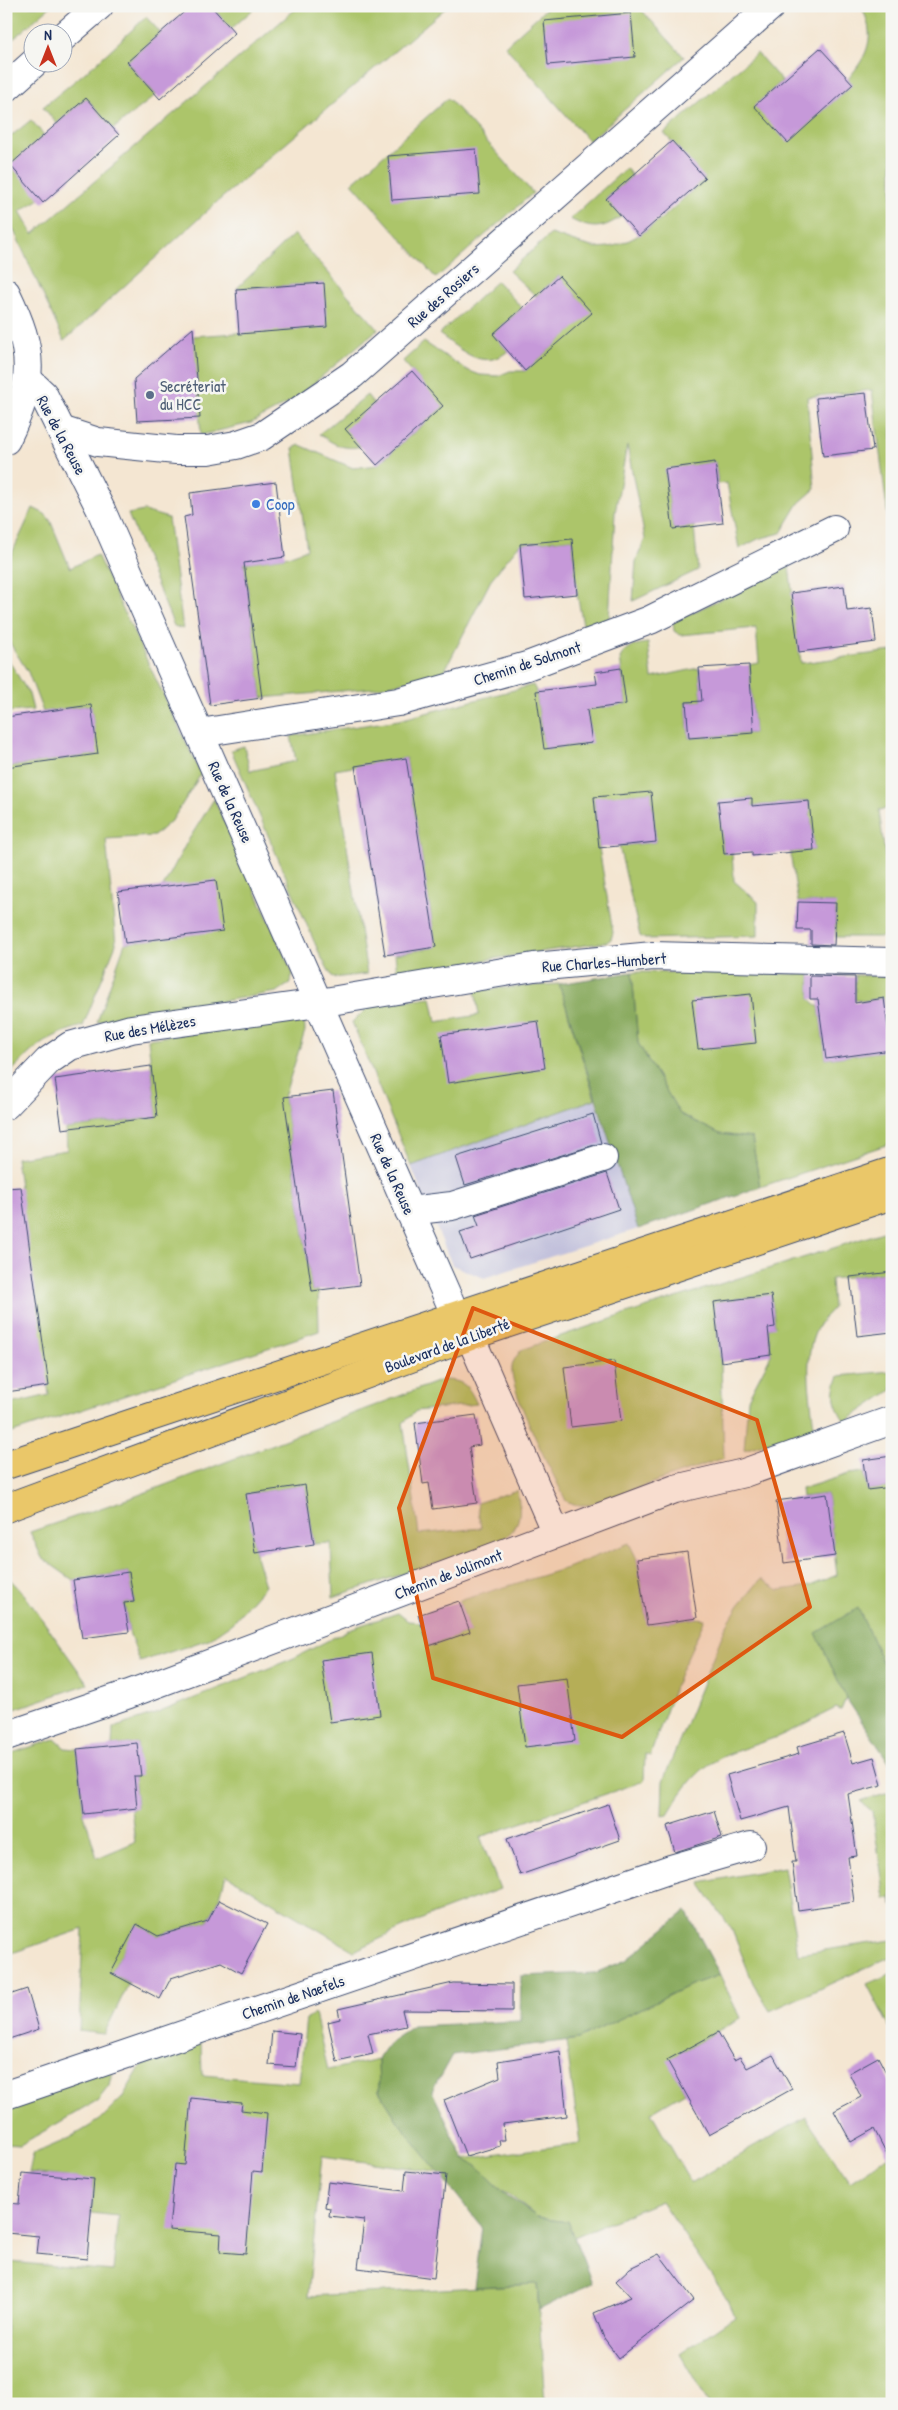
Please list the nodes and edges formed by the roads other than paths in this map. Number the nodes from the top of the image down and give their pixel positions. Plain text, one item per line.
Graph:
1 (99, 6) edge
2 (771, 6) edge
3 (72, 29) edge
4 (24, 72) edge
5 (6, 88) edge
6 (6, 293) edge
7 (28, 380) junction
8 (61, 430) junction
9 (6, 440) edge
10 (834, 529) dead end
11 (200, 733) junction
12 (892, 962) edge
13 (319, 1003) junction
14 (6, 1105) edge
15 (603, 1158) dead end
16 (892, 1171) edge
17 (892, 1195) edge
18 (409, 1211) junction
19 (463, 1326) junction
20 (892, 1420) edge
21 (6, 1465) edge
22 (6, 1508) edge
23 (556, 1533) junction
24 (6, 1736) edge
25 (751, 1846) dead end
26 (6, 2095) edge

1 - 3 street
2 - 8 street, Rue des Rosiers
4 - 5 street
6 - 7 street, Rue de la Reuse
7 - 8 street, Rue de la Reuse
7 - 9 street
8 - 11 street, Rue de la Reuse
10 - 11 street, Chemin de Solmont
11 - 13 street, Rue de la Reuse
12 - 13 street, Rue Charles-Humbert
13 - 14 street, Rue des Mélèzes
13 - 18 street, Rue de la Reuse
15 - 18 street
16 - 19 main road, Boulevard de la Liberté
17 - 19 main road, Boulevard de la Liberté
18 - 19 street, Rue de la Reuse
19 - 21 main road, Boulevard de la Liberté
19 - 22 main road, Boulevard de la Liberté
19 - 23 street, Rue de la Reuse
20 - 23 street, Chemin de Jolimont
23 - 24 street, Chemin de Jolimont
25 - 26 street, Chemin de Naefels

